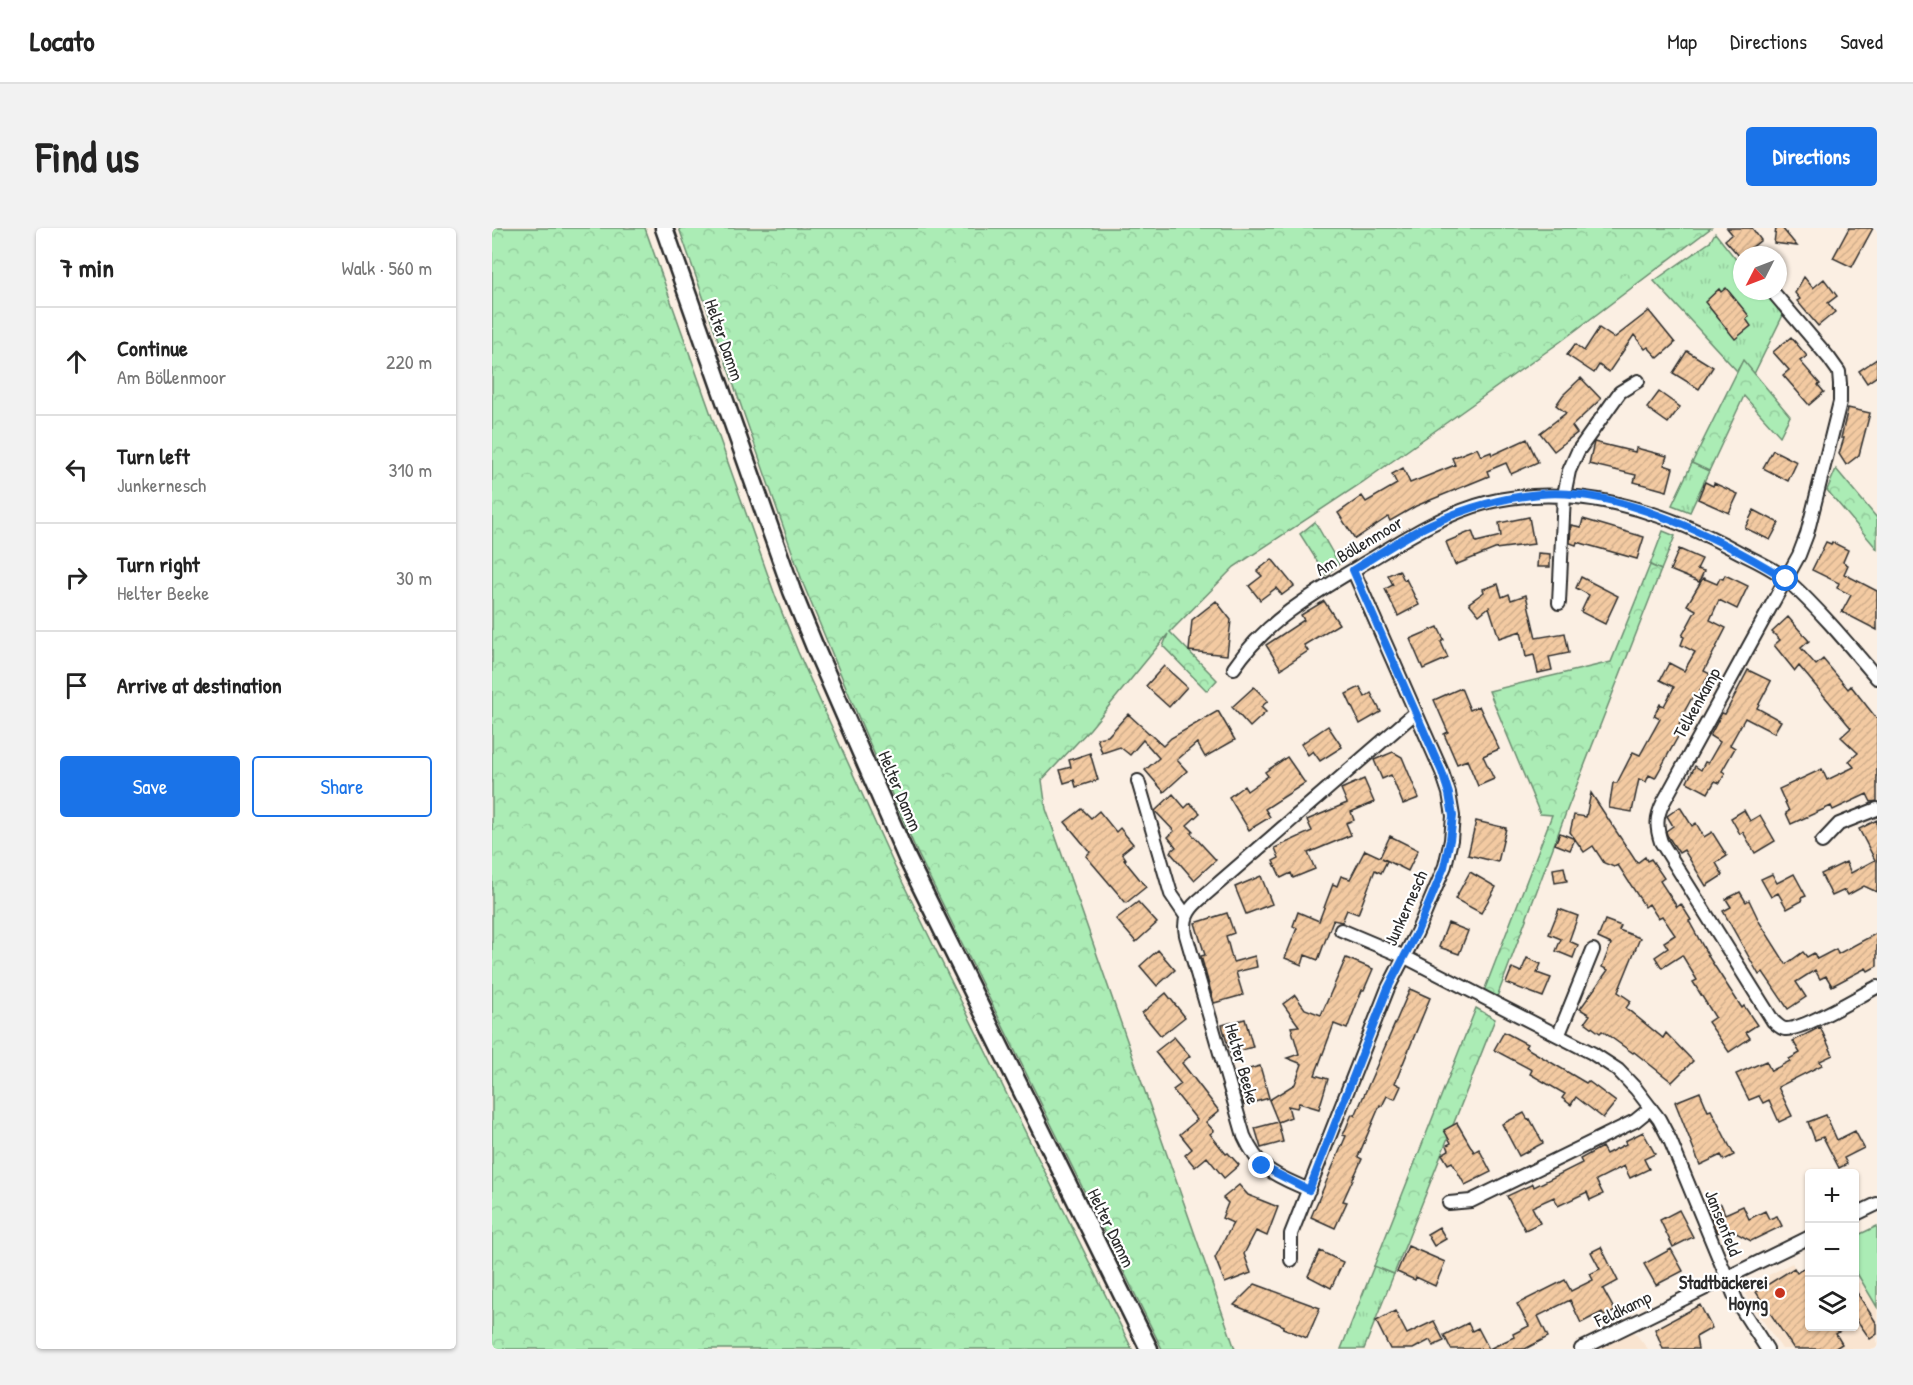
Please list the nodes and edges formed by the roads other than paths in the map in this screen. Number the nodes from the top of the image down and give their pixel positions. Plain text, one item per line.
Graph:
1 (664, 228) edge
2 (1780, 300) edge
3 (1638, 381) dead end
4 (1564, 495) junction
5 (1353, 570) junction
6 (1786, 579) junction
7 (1559, 603) dead end
8 (1234, 668) dead end
9 (1877, 678) edge
10 (1415, 712) junction
11 (1138, 781) dead end
12 (1877, 809) edge
13 (1822, 842) dead end
14 (1186, 916) junction
15 (1341, 930) dead end
16 (1593, 950) dead end
17 (1405, 957) junction
18 (1877, 987) edge
19 (1559, 1034) junction
20 (1651, 1108) junction
21 (1309, 1190) junction
22 (1449, 1203) dead end
23 (1877, 1204) edge
24 (1859, 1213) edge
25 (1805, 1239) edge
26 (1291, 1260) dead end
27 (1726, 1278) junction
28 (1149, 1349) edge
29 (1581, 1349) edge
30 (1767, 1349) edge

1 - 28 street, Helter Damm
2 - 6 street, Telkenkamp
3 - 4 street
4 - 5 street, Am Böllenmoor
4 - 6 street, Am Böllenmoor
4 - 7 street
5 - 8 street, Am Böllenmoor
5 - 10 street, Junkernesch
6 - 9 street, Am Böllenmoor
6 - 18 street, Telkenkamp
10 - 14 street
10 - 17 street, Junkernesch
11 - 14 street, Helter Beeke
12 - 13 street
14 - 21 street, Helter Beeke
15 - 17 street, Jansenfeld
16 - 19 street
17 - 19 street, Jansenfeld
17 - 21 street, Junkernesch
19 - 20 street, Jansenfeld
20 - 22 street
20 - 27 street, Jansenfeld
21 - 26 street, Junkernesch
23 - 24 street
25 - 27 street, Feldkamp
27 - 29 street, Feldkamp
27 - 30 street, Jansenfeld

